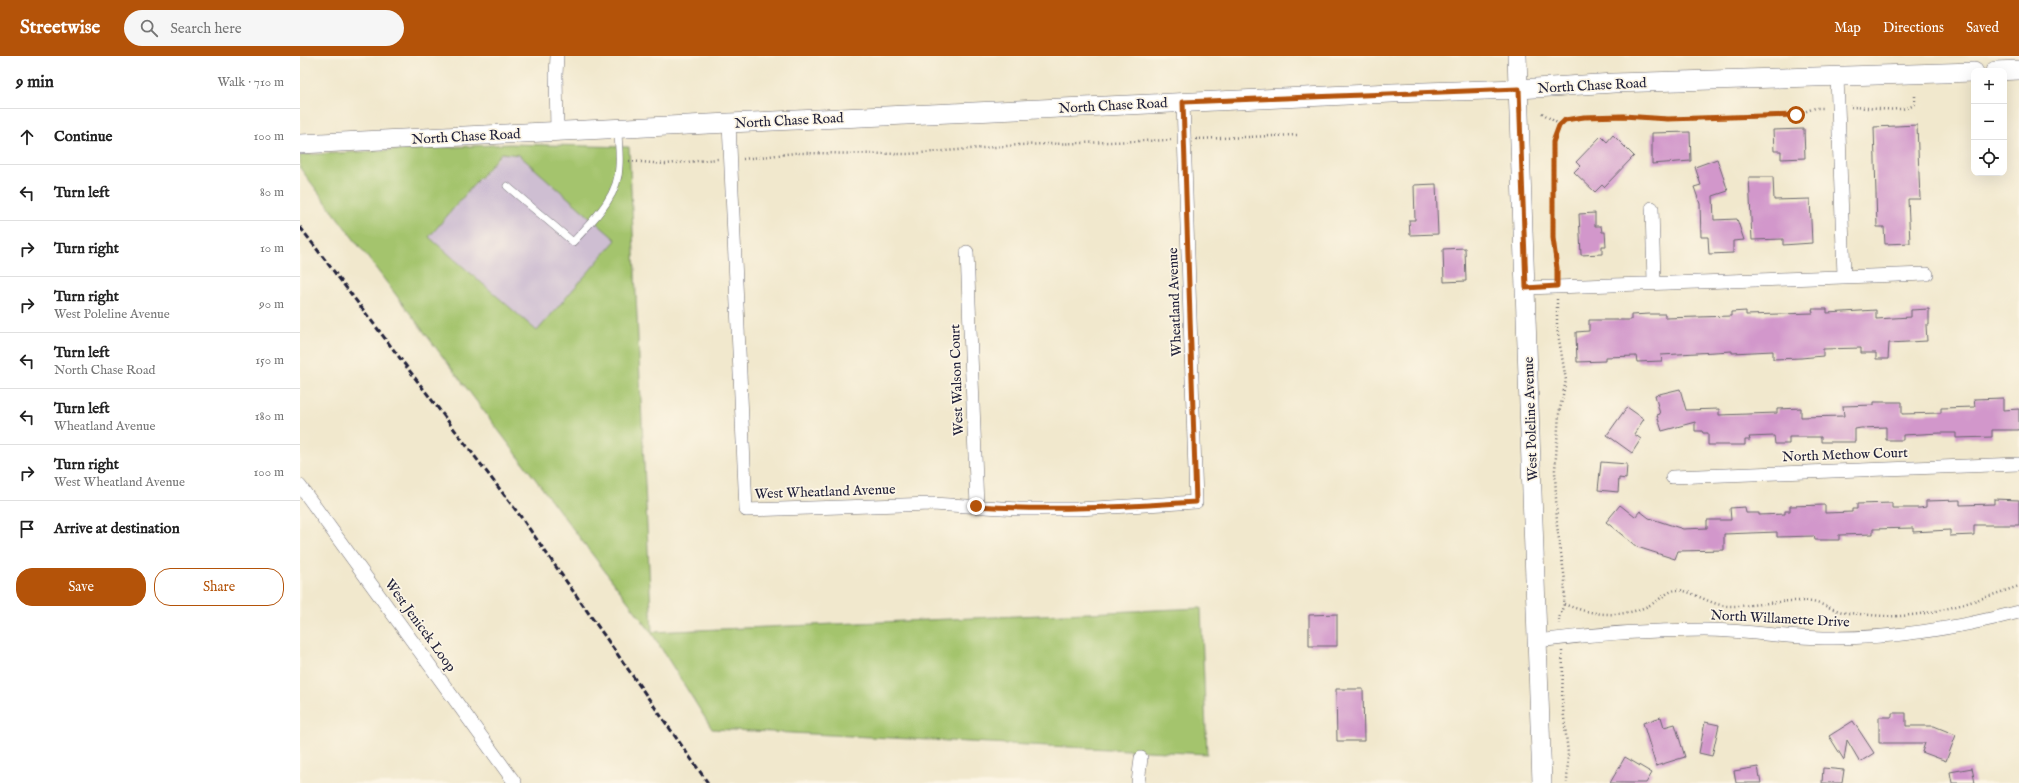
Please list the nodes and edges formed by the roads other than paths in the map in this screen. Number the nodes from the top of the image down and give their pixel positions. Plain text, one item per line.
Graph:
1 (557, 56) edge
2 (1517, 56) edge
3 (2007, 70) edge
4 (2019, 70) edge
5 (1971, 72) edge
6 (1837, 76) junction
7 (1519, 89) junction
8 (1183, 102) junction
9 (729, 123) junction
10 (618, 129) junction
11 (557, 131) junction
12 (300, 144) edge
13 (507, 186) dead end
14 (1652, 208) dead end
15 (967, 252) dead end
16 (1927, 274) dead end
17 (1844, 276) junction
18 (1654, 282) junction
19 (1526, 288) junction
20 (2019, 464) edge
21 (1672, 477) dead end
22 (300, 486) edge
23 (1196, 502) joint
24 (976, 506) junction
25 (2019, 612) edge
26 (1537, 641) junction
27 (1141, 758) dead end
28 (515, 783) edge
29 (1138, 783) edge
30 (1542, 783) edge

1 - 11 street
2 - 7 street, West Poleline Avenue
3 - 4 street
5 - 6 street, North Chase Road
6 - 7 street, North Chase Road
6 - 17 street
7 - 8 street, North Chase Road
7 - 19 street, West Poleline Avenue
8 - 9 street, North Chase Road
8 - 23 street, Wheatland Avenue
9 - 10 street, North Chase Road
9 - 24 street, West Wheatland Avenue
10 - 11 street, North Chase Road
10 - 13 lane
11 - 12 street, North Chase Road
14 - 18 street
15 - 24 street, West Walson Court
16 - 17 street
17 - 18 street
18 - 19 street
19 - 26 street, West Poleline Avenue
20 - 21 street, North Methow Court
22 - 28 street, West Jenicek Loop
23 - 24 street, West Wheatland Avenue
25 - 26 street, North Willamette Drive
26 - 30 street, West Poleline Avenue
27 - 29 street

